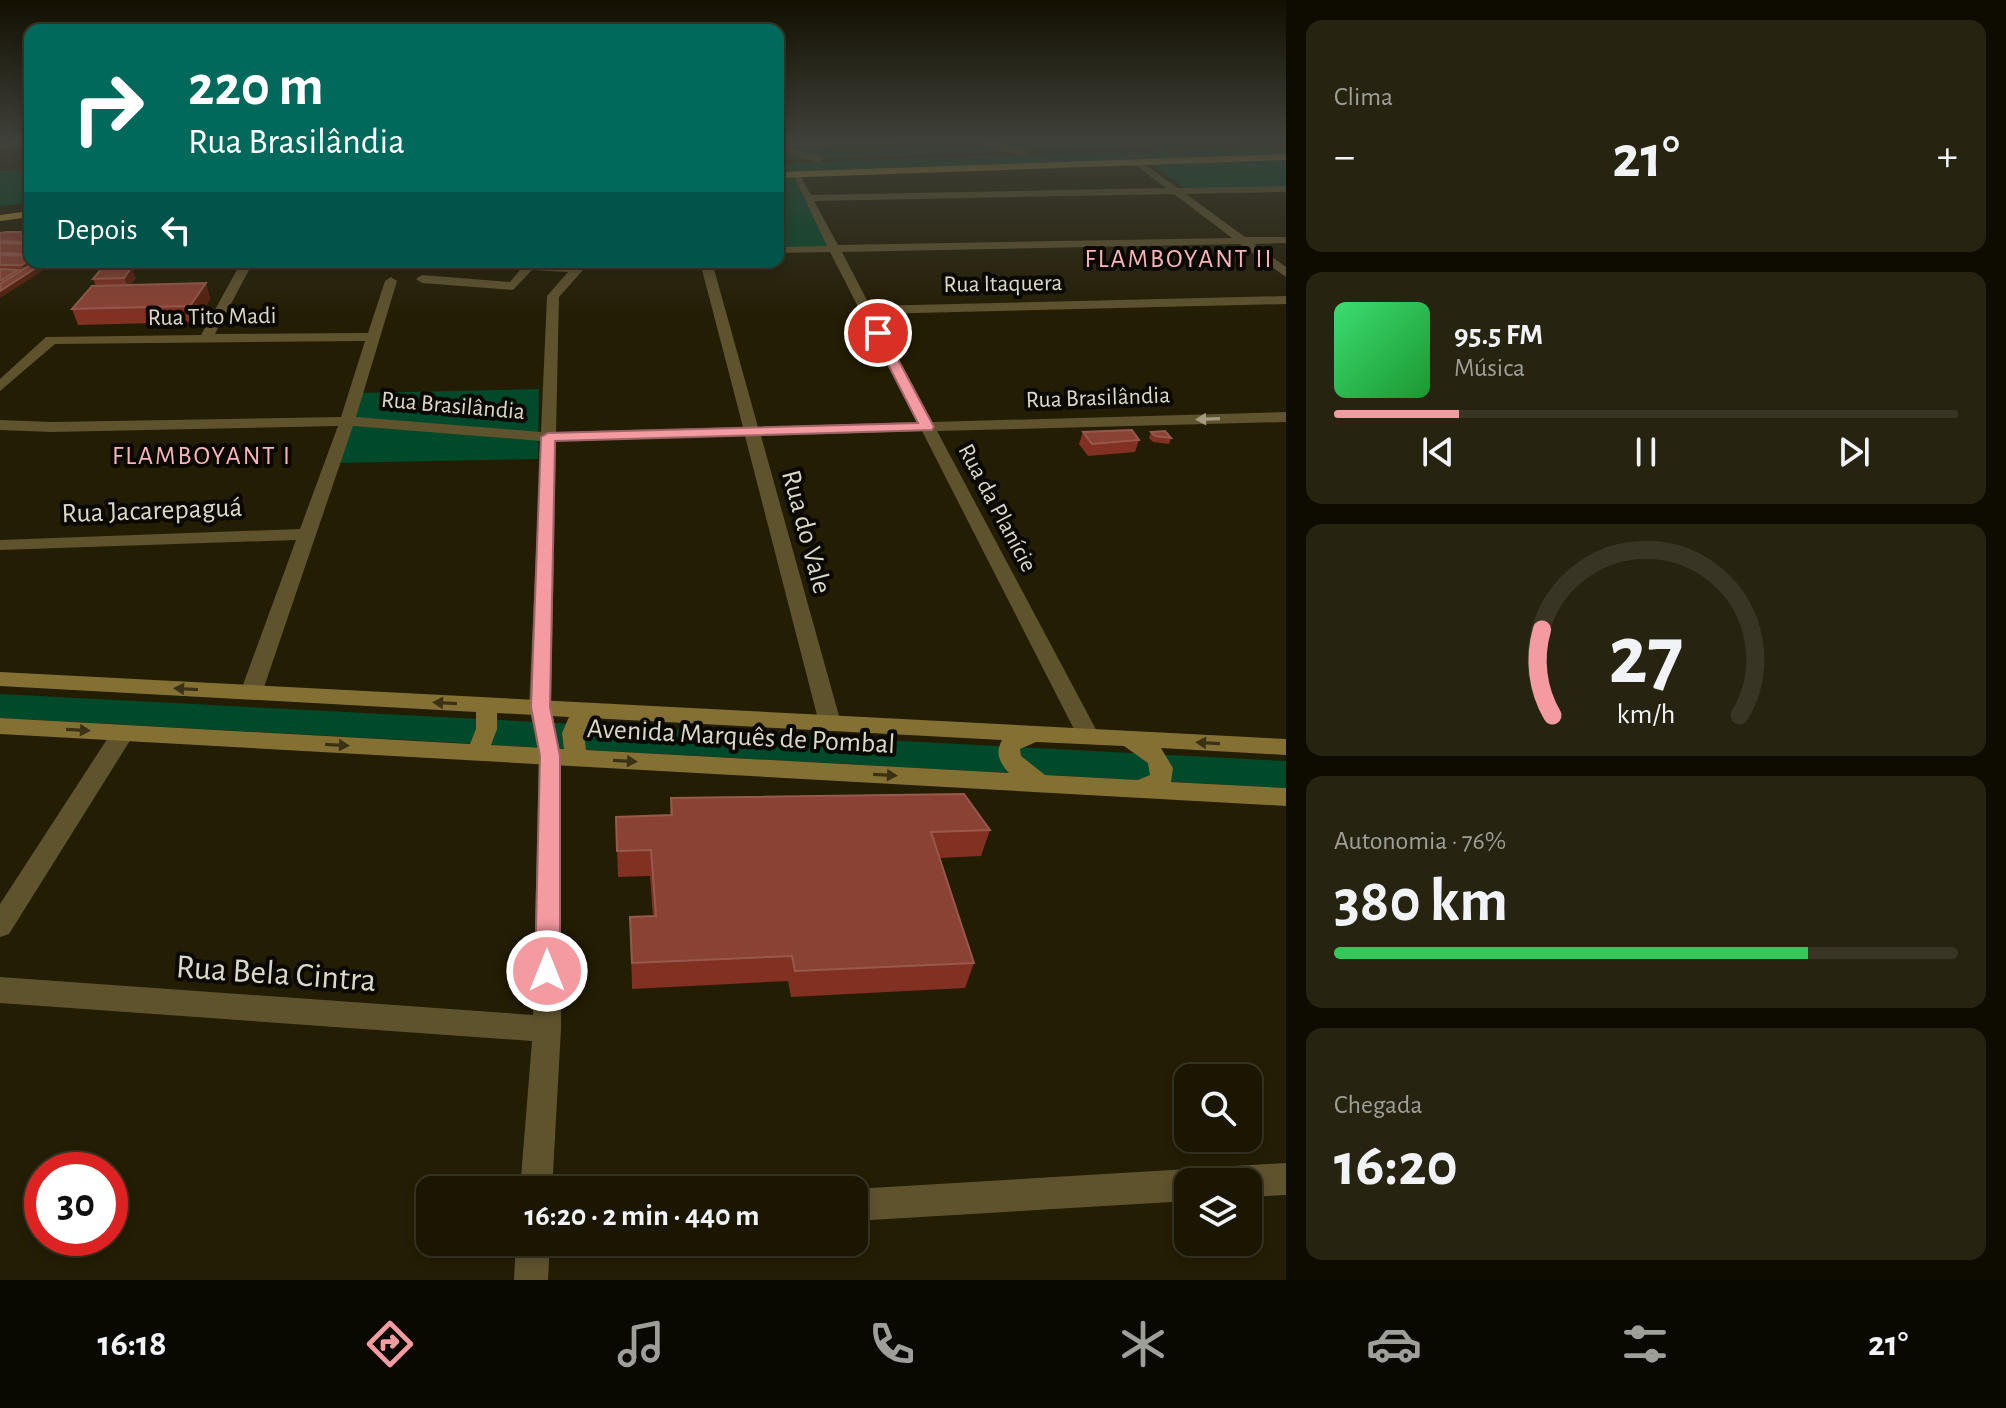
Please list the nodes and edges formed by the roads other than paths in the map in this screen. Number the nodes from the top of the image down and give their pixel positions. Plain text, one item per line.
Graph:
1 (807, 198) joint
2 (821, 198) edge
3 (1186, 198) edge
4 (24, 207) edge
5 (0, 210) edge
6 (24, 215) edge
7 (0, 218) edge
8 (1286, 240) edge
9 (1242, 241) junction
10 (834, 249) junction
11 (784, 250) edge
12 (244, 268) dead end
13 (527, 268) edge
14 (578, 268) edge
15 (708, 268) edge
16 (1286, 273) edge
17 (422, 279) dead end
18 (391, 281) dead end
19 (1286, 300) edge
20 (865, 310) junction
21 (374, 337) junction
22 (206, 338) junction
23 (0, 387) edge
24 (1286, 417) edge
25 (347, 421) junction
26 (0, 425) edge
27 (927, 427) junction
28 (752, 433) junction
29 (548, 437) junction
30 (305, 534) junction
31 (0, 545) edge
32 (0, 679) edge
33 (251, 693) junction
34 (485, 705) junction
35 (540, 707) junction
36 (584, 710) junction
37 (830, 723) junction
38 (0, 726) edge
39 (123, 733) junction
40 (1036, 734) junction
41 (1089, 737) junction
42 (1118, 738) junction
43 (1286, 747) edge
44 (476, 752) junction
45 (550, 756) junction
46 (578, 758) junction
47 (1050, 784) junction
48 (1137, 789) junction
49 (1286, 797) edge
50 (0, 926) edge
51 (0, 990) edge
52 (547, 1029) junction
53 (537, 1176) edge
54 (1286, 1179) edge
55 (1262, 1180) edge
56 (1174, 1186) edge
57 (868, 1204) edge
58 (532, 1256) edge
59 (531, 1280) edge

1 - 2 street
1 - 10 street, Rua da Planície
3 - 9 street
4 - 5 main road
6 - 7 main road
8 - 9 street
9 - 10 street
9 - 16 street
10 - 11 street
10 - 20 street, Rua da Planície
12 - 22 street
13 - 17 street
14 - 29 street
15 - 28 street, Rua do Vale
18 - 21 street
19 - 20 street, Rua Itaquera
20 - 27 street, Rua da Planície
21 - 22 street, Rua Tito Madi
21 - 25 street
22 - 23 street, Rua Tito Madi
24 -> 27 street, Rua Brasilândia
25 - 26 street, Rua Brasilândia
25 - 29 street, Rua Brasilândia
25 - 30 street
27 - 28 street, Rua Brasilândia
27 - 41 street, Rua da Planície
28 - 29 street, Rua Brasilândia
28 - 37 street, Rua do Vale
29 - 35 street
30 - 31 street, Rua Jacarepaguá
30 - 33 street
33 -> 32 main road, Avenida Marquês de Pombal
34 -> 33 main road, Avenida Marquês de Pombal
34 - 35 main road, Avenida Marquês de Pombal
34 - 44 main road
35 - 36 main road, Avenida Marquês de Pombal
35 - 45 street
36 - 37 main road, Avenida Marquês de Pombal
36 - 46 main road
37 - 40 main road, Avenida Marquês de Pombal
38 -> 39 main road, Avenida Marquês de Pombal
39 -> 44 main road, Avenida Marquês de Pombal
39 - 50 street
40 - 41 main road, Avenida Marquês de Pombal
40 - 47 main road
41 - 42 main road, Avenida Marquês de Pombal
43 -> 42 main road, Avenida Marquês de Pombal
42 - 48 main road
44 - 45 main road, Avenida Marquês de Pombal
45 - 46 main road, Avenida Marquês de Pombal
45 - 52 street
46 -> 47 main road, Avenida Marquês de Pombal
47 - 48 main road, Avenida Marquês de Pombal
48 - 49 main road, Avenida Marquês de Pombal
51 - 52 street, Rua Bela Cintra
52 - 53 street
54 - 55 street
56 - 57 street
58 - 59 street

